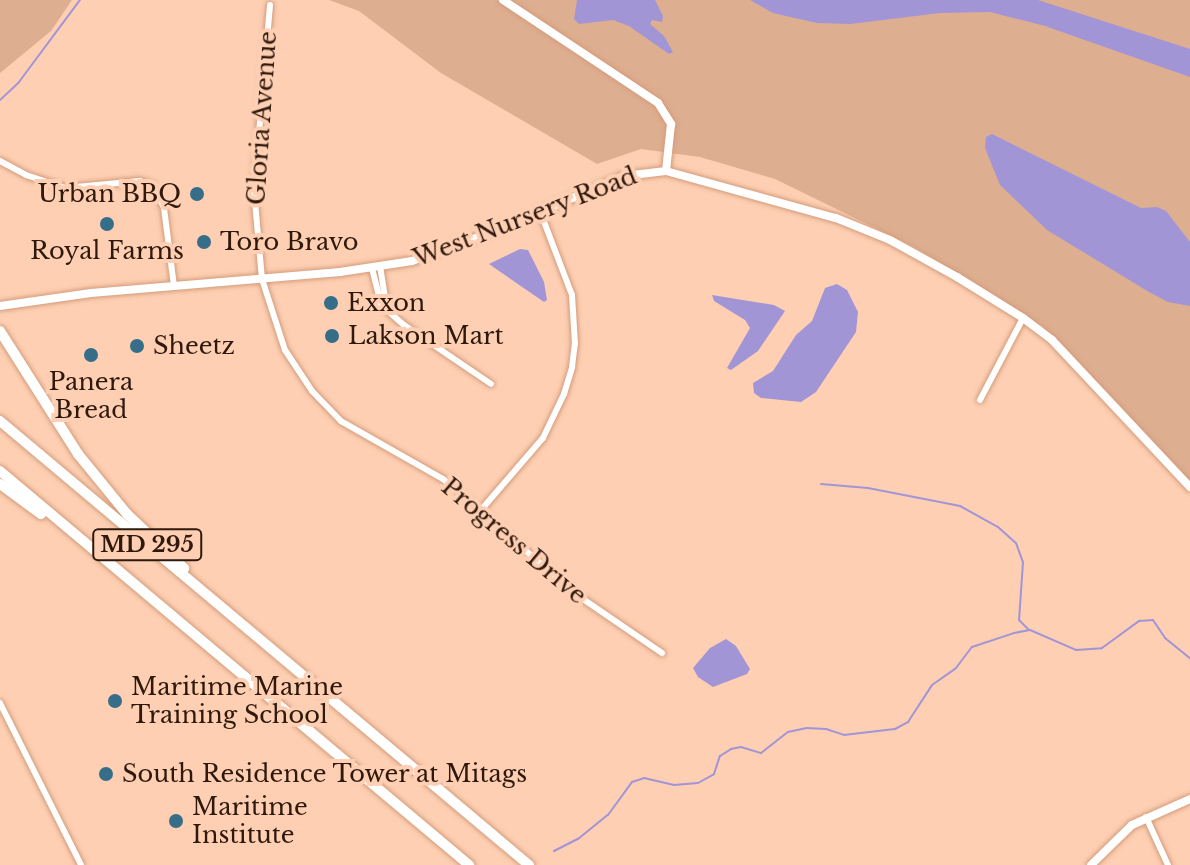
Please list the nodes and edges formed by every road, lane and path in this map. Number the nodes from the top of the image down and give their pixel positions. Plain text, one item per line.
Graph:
1 (503, 0) edge
2 (270, 5) dead end
3 (0, 161) edge
4 (666, 171) junction
5 (540, 211) junction
6 (376, 267) junction
7 (262, 279) junction
8 (174, 286) junction
9 (0, 306) edge
10 (1023, 318) junction
11 (0, 331) edge
12 (491, 384) dead end
13 (980, 400) dead end
14 (0, 421) edge
15 (0, 471) edge
16 (0, 484) edge
17 (1190, 487) edge
18 (481, 510) junction
19 (85, 545) junction
20 (662, 653) dead end
21 (294, 669) junction
22 (0, 703) edge
23 (1190, 799) edge
24 (1146, 817) junction
25 (81, 865) edge
26 (469, 865) edge
27 (529, 865) edge
28 (1091, 865) edge
29 (1168, 865) edge

1 - 4 main road
2 - 7 street, Gloria Avenue
3 - 8 street
4 - 5 main road, West Nursery Road
4 - 10 main road, West Nursery Road
5 - 6 main road, West Nursery Road
5 - 18 street
6 - 7 main road, West Nursery Road
6 - 12 street
7 - 8 main road, West Nursery Road
7 - 18 street, Progress Drive
8 - 9 main road, West Nursery Road
10 - 13 street
10 - 17 main road, West Nursery Road
11 - 21 highway
14 - 21 highway, MD 295
15 - 19 highway, MD 295
16 - 19 highway
18 - 20 street, Progress Drive
19 - 26 highway, MD 295
21 - 27 highway, MD 295
22 - 25 street
23 - 24 main road
24 - 28 main road
24 - 29 street

